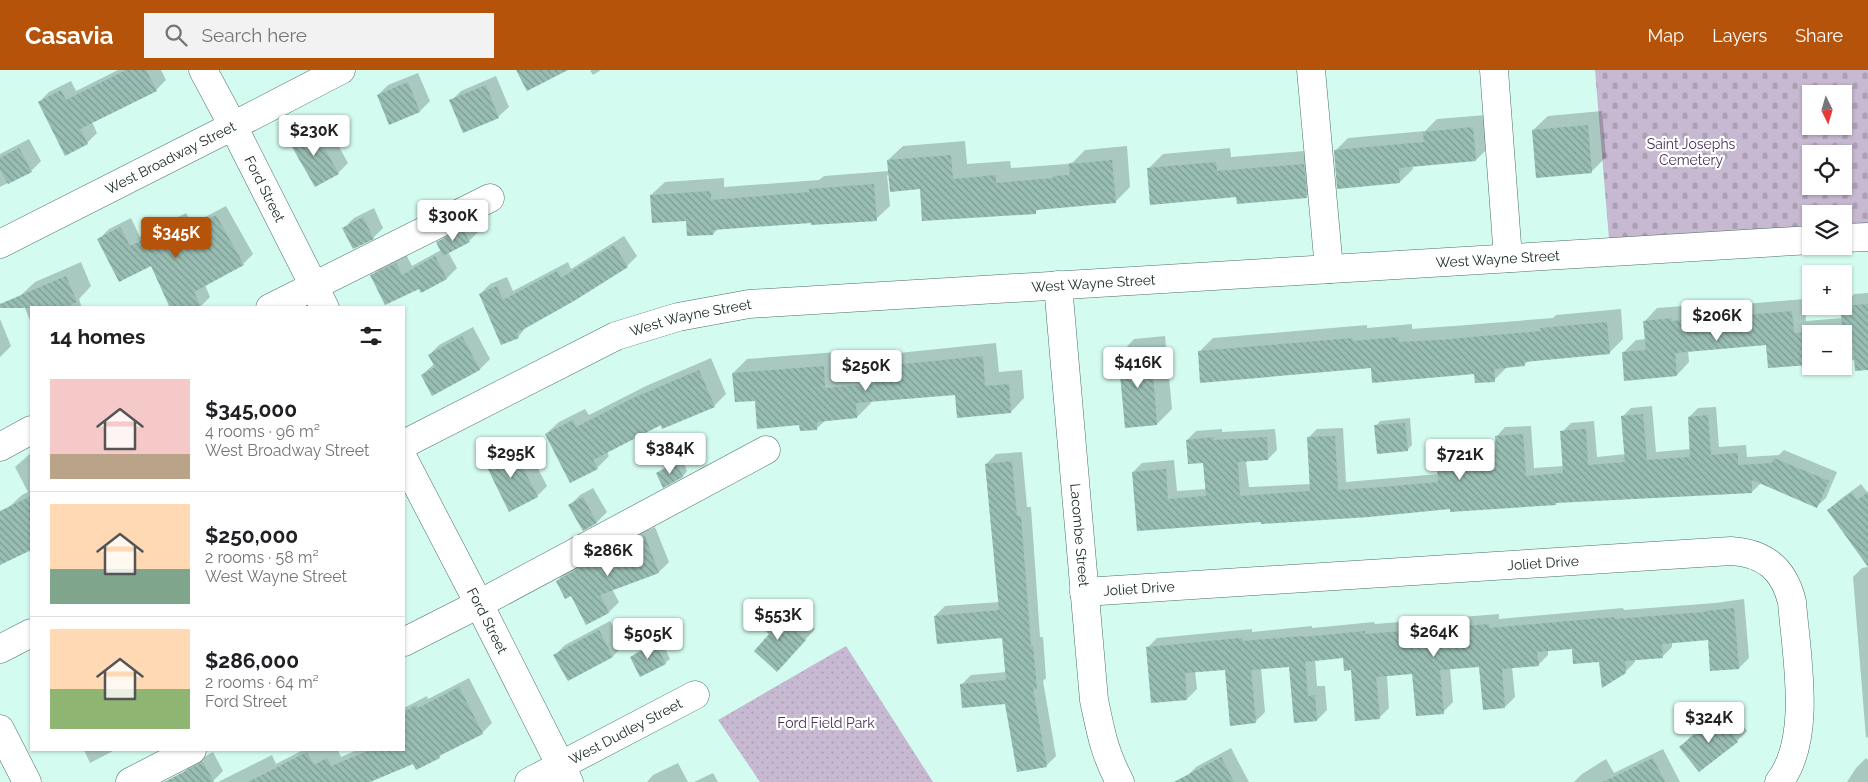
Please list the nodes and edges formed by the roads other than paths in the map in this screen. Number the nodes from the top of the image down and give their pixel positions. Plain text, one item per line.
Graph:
1 (203, 70) edge
2 (341, 70) edge
3 (1311, 70) edge
4 (1494, 70) edge
5 (233, 126) junction
6 (490, 198) dead end
7 (1868, 236) edge
8 (1852, 237) edge
9 (1802, 241) edge
10 (0, 244) edge
11 (1508, 258) junction
12 (1329, 269) junction
13 (1058, 285) junction
14 (319, 296) edge
15 (278, 306) edge
16 (30, 431) edge
17 (405, 443) edge
18 (0, 446) edge
19 (766, 450) dead end
20 (405, 462) edge
21 (1084, 592) junction
22 (479, 604) junction
23 (30, 634) edge
24 (405, 641) edge
25 (0, 649) edge
26 (695, 695) dead end
27 (0, 729) edge
28 (190, 751) edge
29 (564, 774) edge
30 (28, 782) edge
31 (130, 782) edge
32 (529, 782) edge
33 (1120, 782) edge
34 (1780, 782) edge

1 - 5 street, Ford Street
2 - 5 street, West Broadway Street
3 - 12 street
4 - 11 street
5 - 10 street, West Broadway Street
5 - 14 street, Ford Street
6 - 14 street
7 - 8 street
9 - 11 street, West Wayne Street
11 - 12 street, West Wayne Street
12 - 13 street, West Wayne Street
13 - 17 street, West Wayne Street
13 - 21 street, Lacombe Street
14 - 15 street
16 - 18 street
19 - 22 street
20 - 22 street, Ford Street
21 - 33 street, Lacombe Street
21 - 34 street, Joliet Drive
22 - 24 street
22 - 29 street, Ford Street
23 - 25 street
26 - 29 street, West Dudley Street
27 - 30 street
28 - 31 street
29 - 32 street, West Dudley Street

